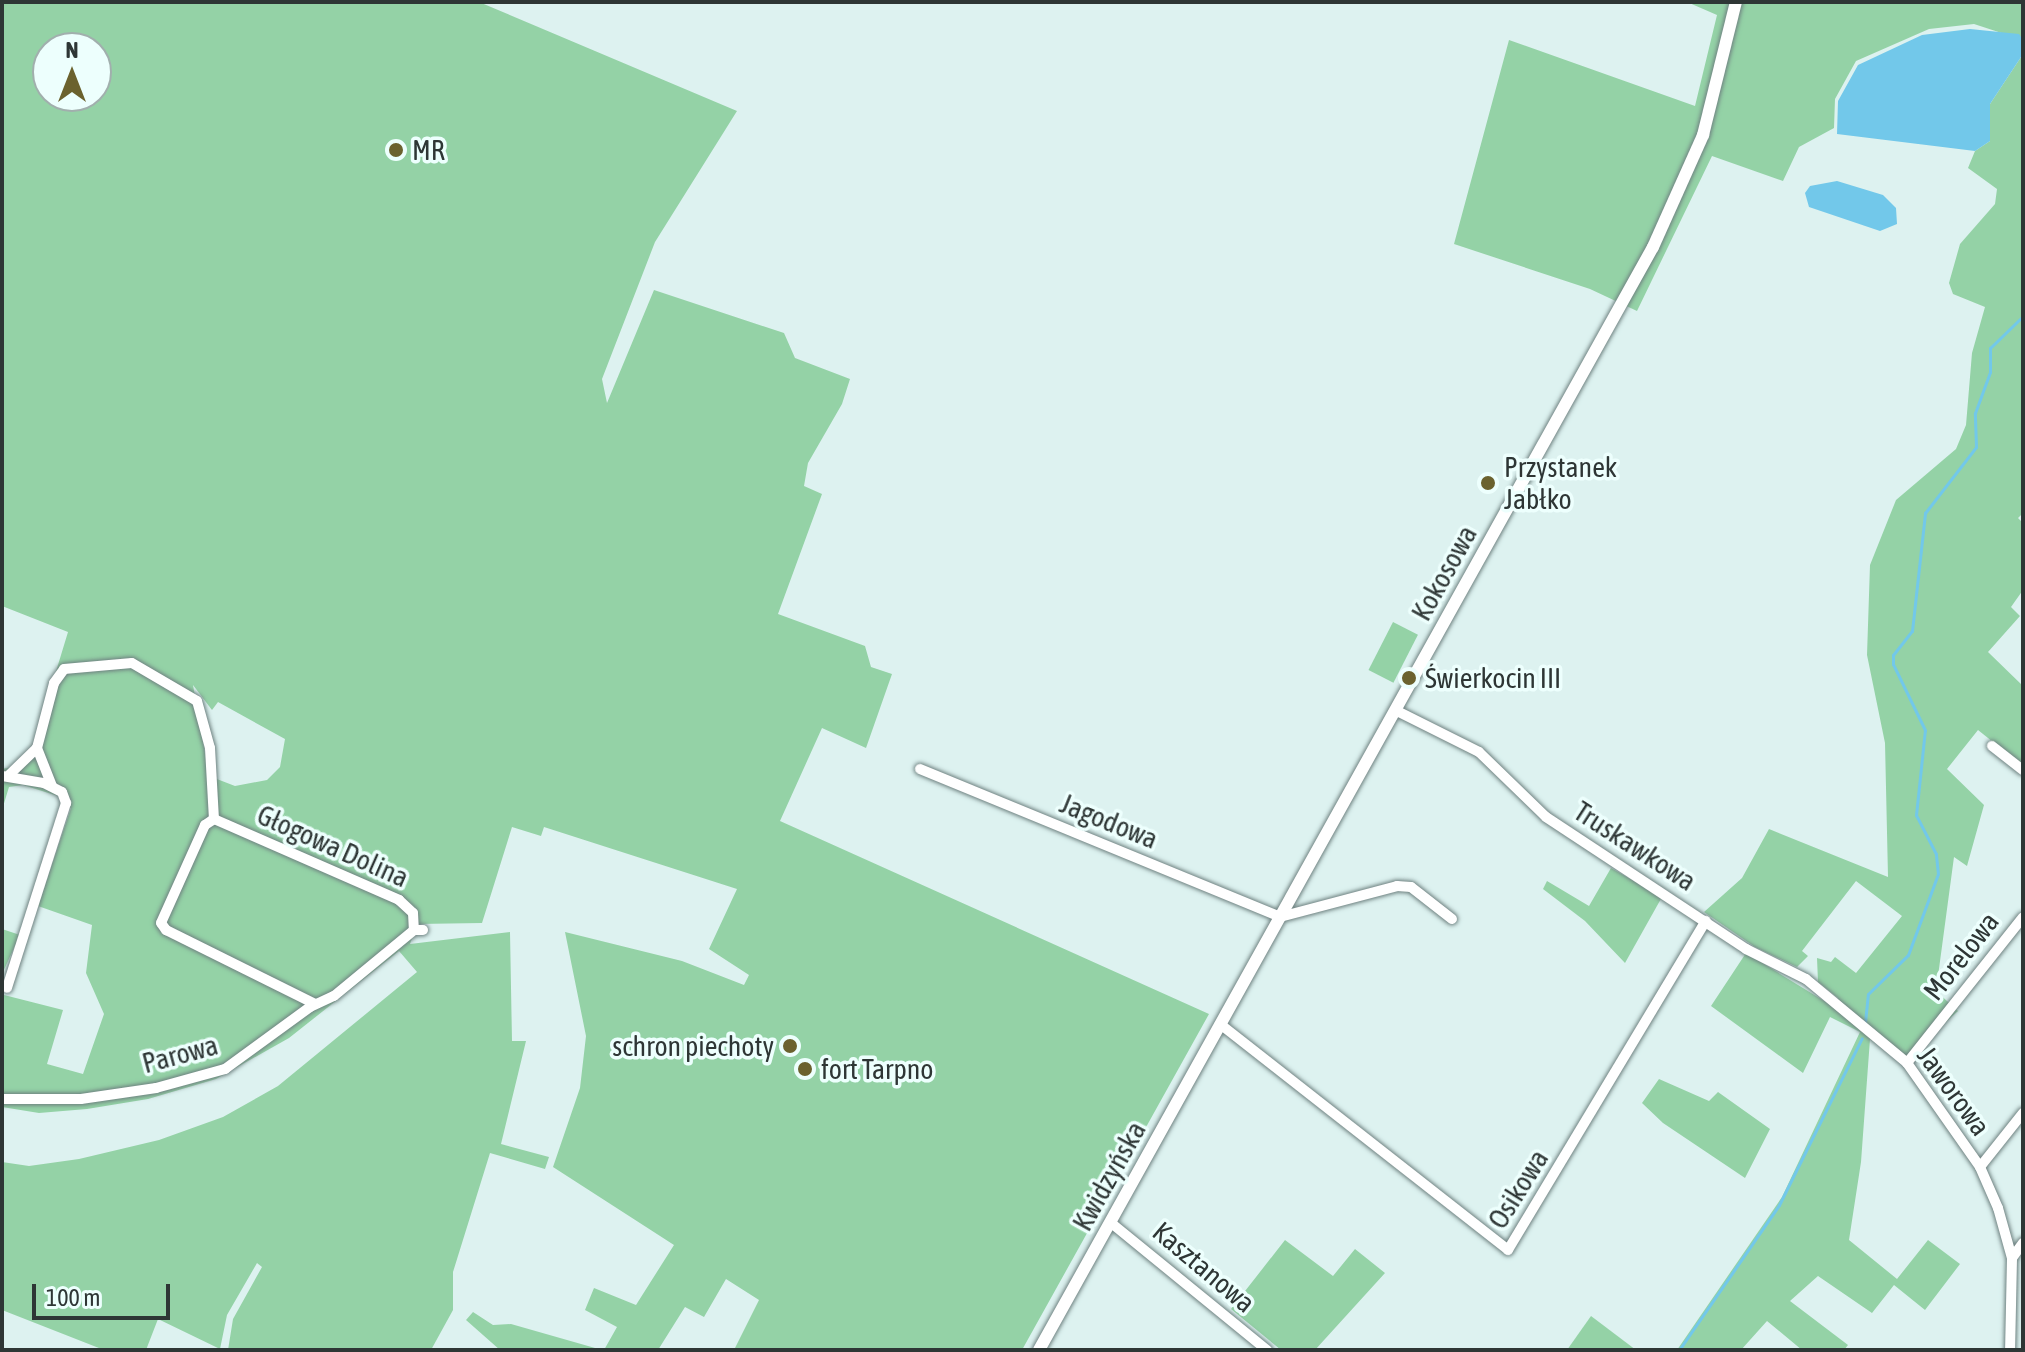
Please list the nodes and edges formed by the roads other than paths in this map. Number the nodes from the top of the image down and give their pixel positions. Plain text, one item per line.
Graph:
1 (1736, 2) edge
2 (1395, 710) junction
3 (1992, 746) dead end
4 (37, 748) junction
5 (920, 769) dead end
6 (2023, 770) edge
7 (6, 775) edge
8 (53, 788) junction
9 (214, 819) junction
10 (1280, 917) junction
11 (2023, 917) edge
12 (1452, 919) dead end
13 (1706, 921) junction
14 (418, 930) joint
15 (7, 988) dead end
16 (315, 1004) junction
17 (1852, 1019) joint
18 (1220, 1024) junction
19 (1907, 1063) junction
20 (2, 1099) edge
21 (2023, 1113) edge
22 (1980, 1167) junction
23 (1110, 1222) junction
24 (2023, 1243) edge
25 (2012, 1258) junction
26 (1039, 1350) edge
27 (1267, 1350) edge
28 (2010, 1350) edge

1 - 2 main road, Kokosowa
2 - 10 main road, Kokosowa
2 - 13 street, Truskawkowa
3 - 6 street
4 - 7 street
4 - 8 street
4 - 9 street, Głogowa Dolina
5 - 10 street, Jagodowa
7 - 8 street
8 - 15 street
9 - 14 street, Głogowa Dolina
9 - 16 street, Głogowa Dolina
10 - 12 street
10 - 18 main road, Kokosowa
11 - 19 street, Morelowa
13 - 17 street, Truskawkowa
13 - 18 street, Osikowa
14 - 16 street, Parowa
16 - 20 street, Parowa
17 - 19 street, Jaworowa
18 - 23 main road, Kwidzyńska
19 - 22 street, Jaworowa
21 - 22 street
22 - 25 street, Jaworowa
23 - 26 main road, Kwidzyńska
23 - 27 street, Kasztanowa
24 - 25 street
25 - 28 street, Jaworowa

